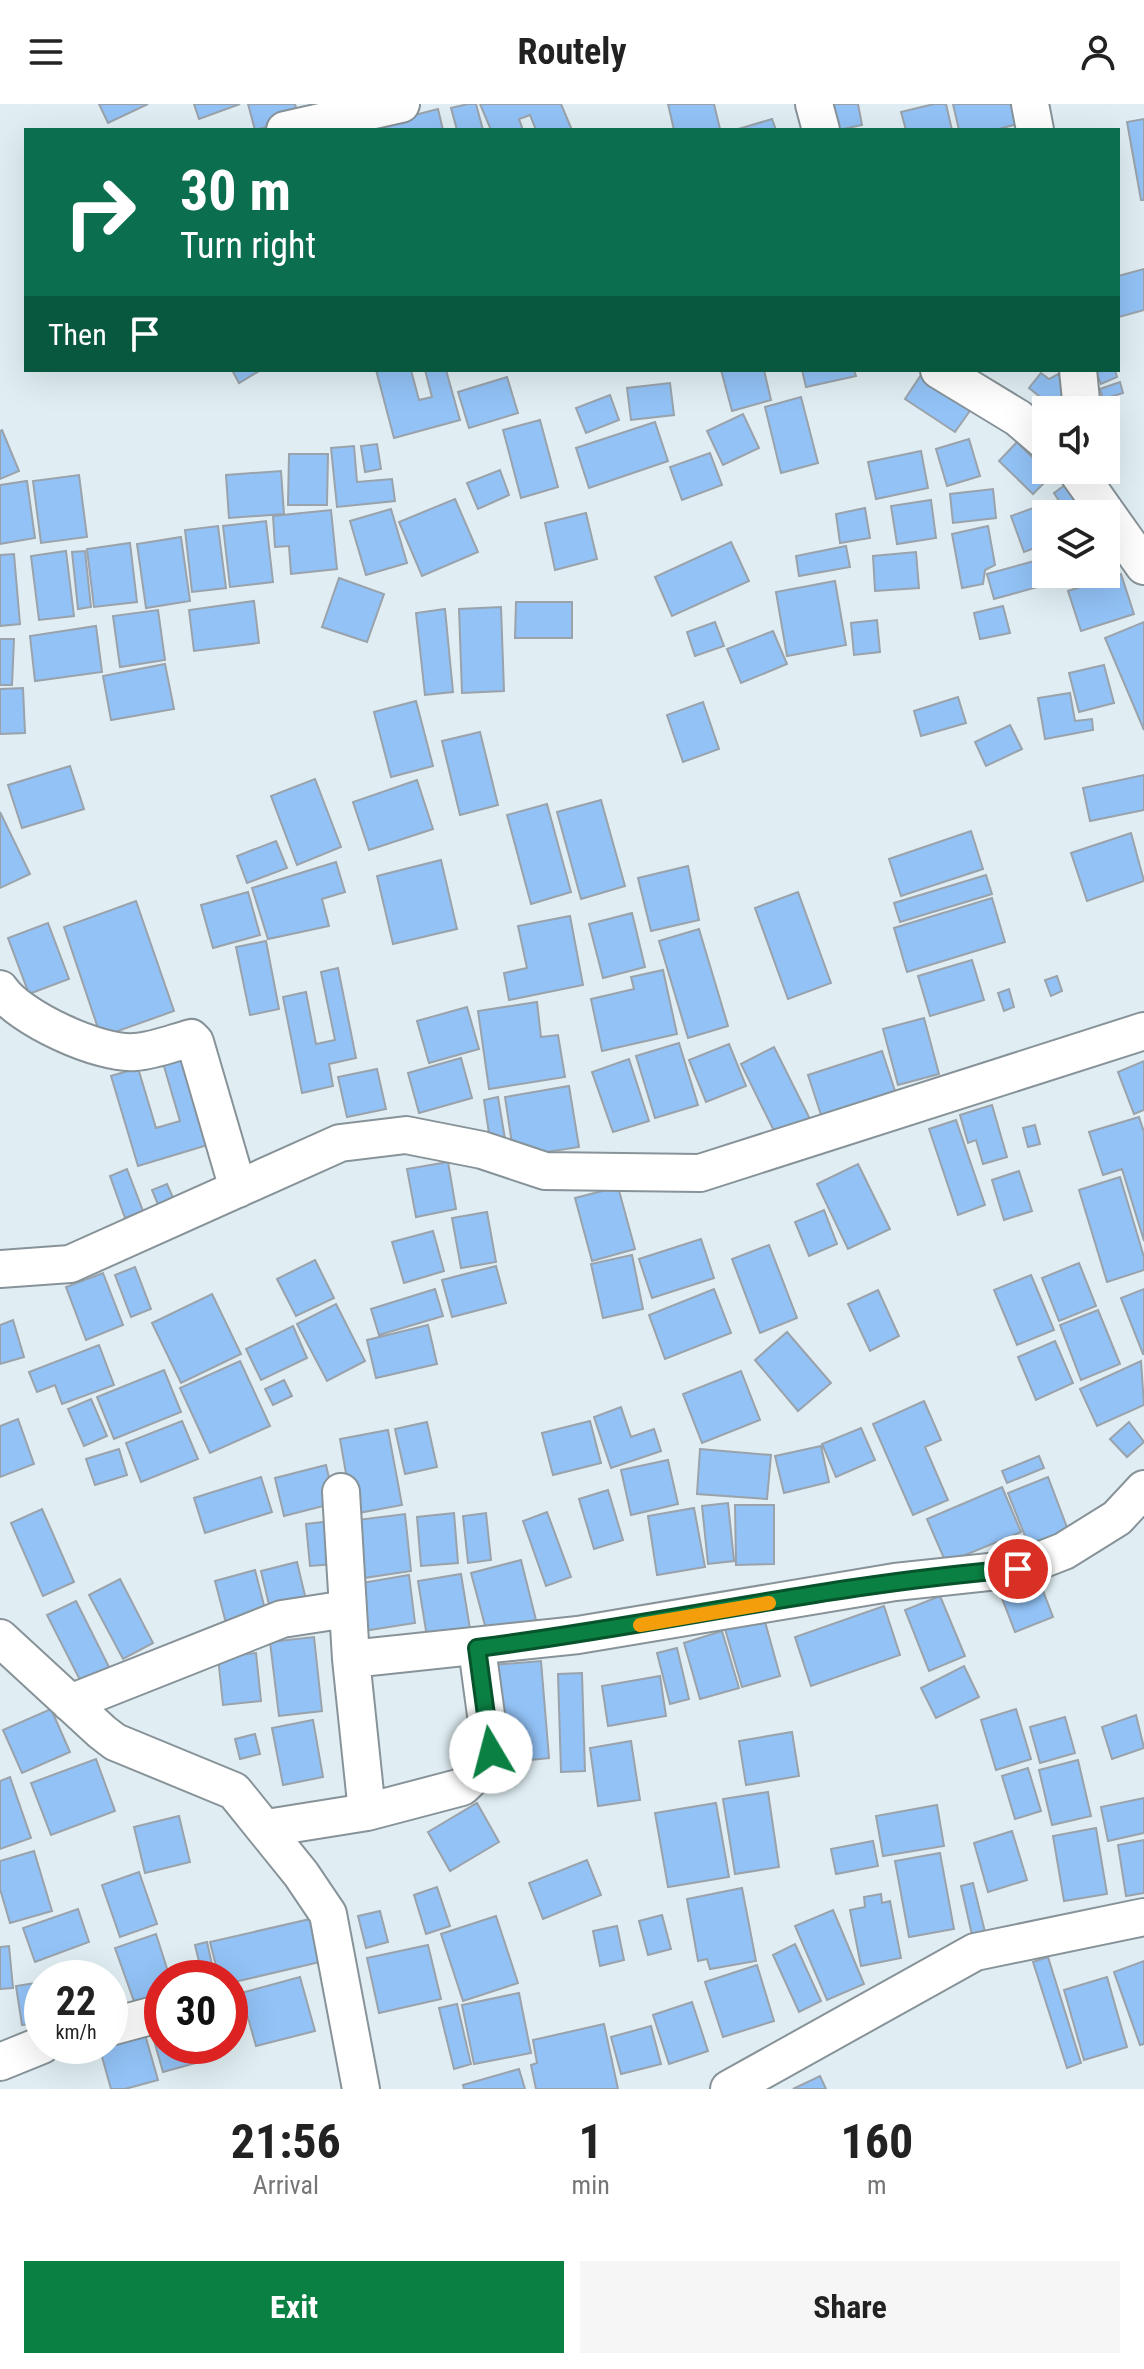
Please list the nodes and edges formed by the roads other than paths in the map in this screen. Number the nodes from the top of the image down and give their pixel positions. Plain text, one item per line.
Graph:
1 (401, 104) edge
2 (814, 104) edge
3 (1030, 104) edge
4 (294, 128) edge
5 (820, 128) edge
6 (1035, 128) edge
7 (942, 372) edge
8 (1078, 372) edge
9 (1081, 396) edge
10 (1032, 430) edge
11 (1086, 484) edge
12 (1144, 566) edge
13 (0, 989) edge
14 (1144, 1031) edge
15 (238, 1189) junction
16 (0, 1269) edge
17 (1144, 1489) edge
18 (341, 1492) dead end
19 (347, 1609) junction
20 (0, 1638) edge
21 (477, 1648) junction
22 (351, 1659) junction
23 (70, 1703) junction
24 (367, 1812) junction
25 (267, 1828) junction
26 (1144, 1917) edge
27 (24, 2052) edge
28 (0, 2062) edge
29 (361, 2089) edge
30 (729, 2089) edge

1 - 4 street
2 - 5 street
3 - 6 street
7 - 10 street
8 - 9 street
11 - 12 street
13 - 15 street
14 - 15 street
15 - 16 street
17 - 21 street
18 - 19 street
19 - 22 street
19 - 23 street
20 - 23 street
21 - 22 street
21 - 24 street
22 - 24 street
23 - 25 street
24 - 25 street
25 - 29 street
26 - 30 street
27 - 28 street

